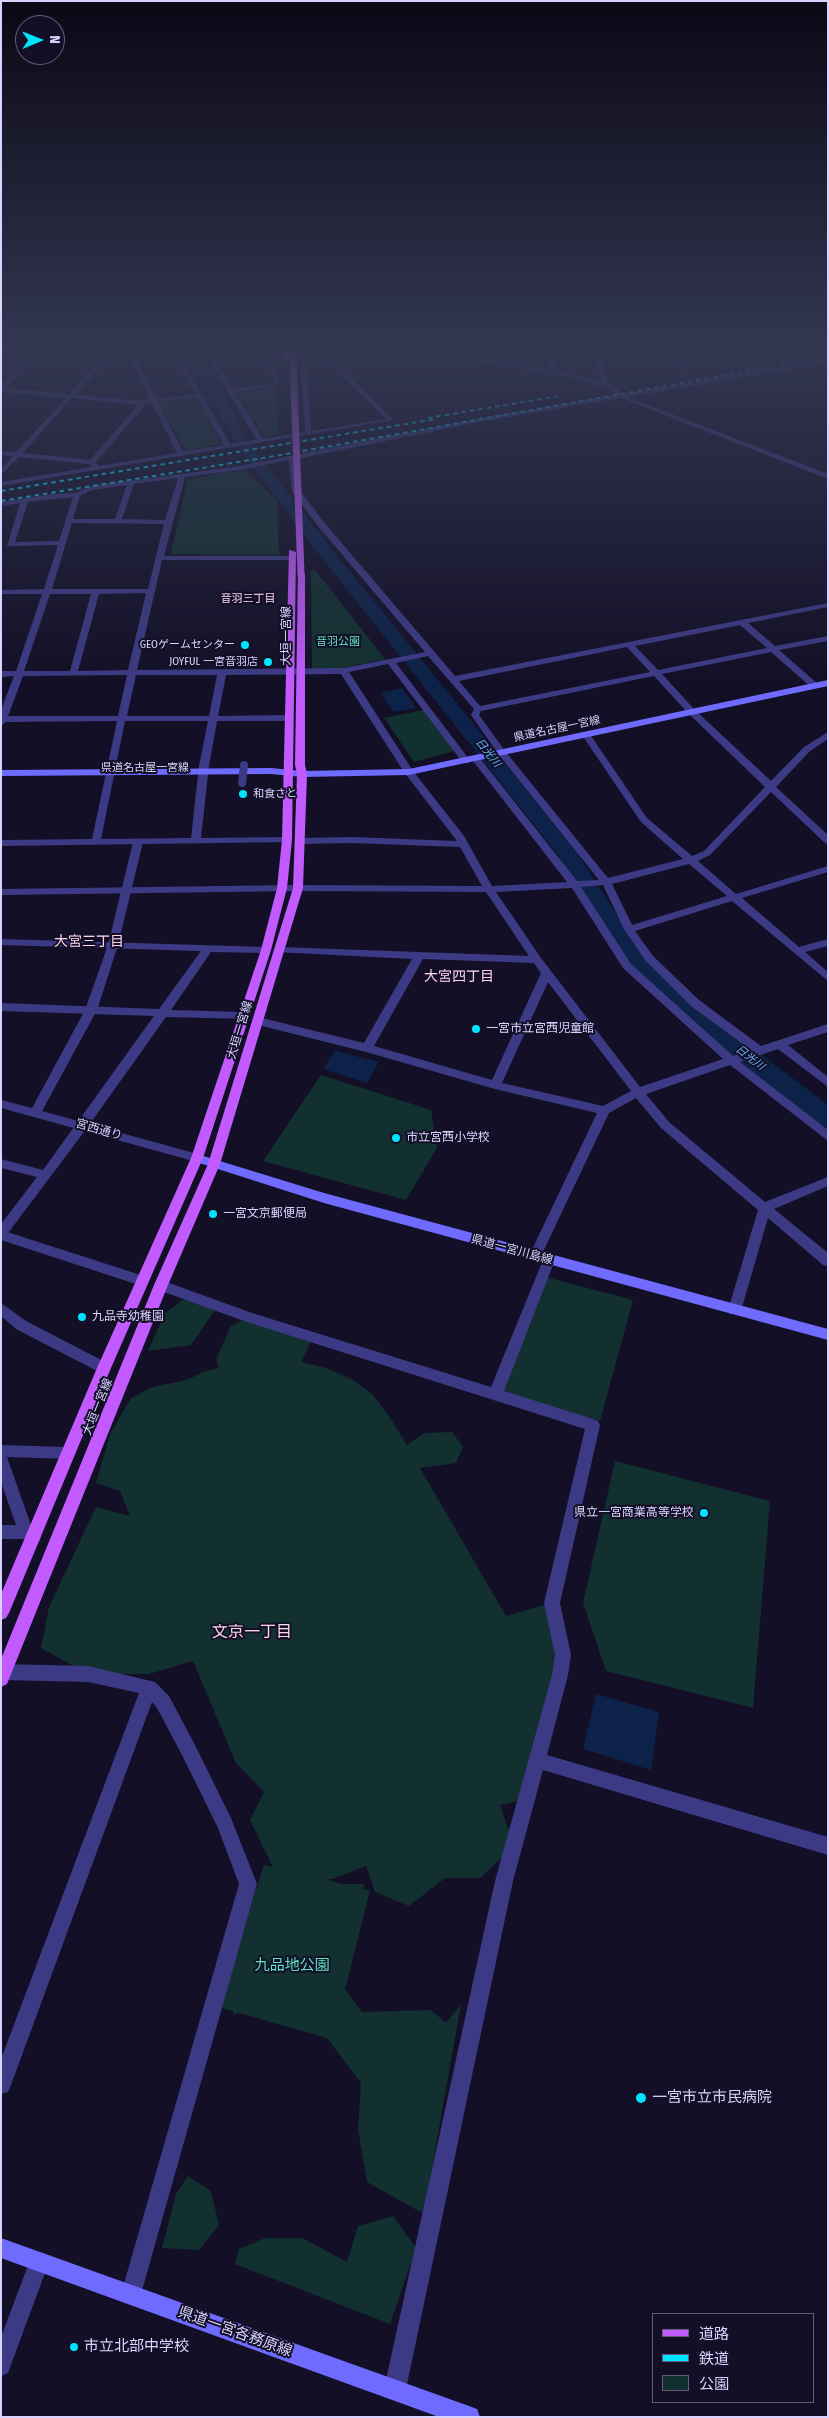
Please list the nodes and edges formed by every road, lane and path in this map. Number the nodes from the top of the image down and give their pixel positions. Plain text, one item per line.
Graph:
1 (12, 461) edge
2 (80, 461) edge
3 (140, 461) edge
4 (275, 461) edge
5 (291, 461) edge
6 (292, 461) edge
7 (295, 461) edge
8 (787, 461) edge
9 (92, 462) joint
10 (97, 468) junction
11 (1, 473) edge
12 (182, 477) junction
13 (828, 477) edge
14 (132, 483) junction
15 (1, 484) edge
16 (77, 496) junction
17 (26, 500) junction
18 (1, 504) edge
19 (69, 521) junction
20 (168, 522) junction
21 (117, 523) junction
22 (61, 543) junction
23 (292, 555) junction
24 (160, 558) junction
25 (46, 591) junction
26 (96, 591) junction
27 (152, 591) junction
28 (1, 592) edge
29 (828, 605) edge
30 (741, 622) junction
31 (828, 638) edge
32 (628, 644) junction
33 (775, 649) junction
34 (430, 653) junction
35 (393, 661) junction
36 (344, 671) junction
37 (222, 672) junction
38 (296, 672) junction
39 (654, 672) junction
40 (134, 673) junction
41 (1, 674) edge
42 (17, 674) junction
43 (73, 674) junction
44 (454, 679) junction
45 (828, 683) edge
46 (816, 686) junction
47 (478, 709) junction
48 (691, 711) junction
49 (289, 718) junction
50 (122, 719) junction
51 (211, 719) junction
52 (2, 720) edge
53 (586, 734) junction
54 (828, 735) edge
55 (501, 753) junction
56 (473, 759) junction
57 (244, 765) dead end
58 (409, 772) junction
59 (1, 773) edge
60 (289, 774) junction
61 (302, 774) junction
62 (109, 775) junction
63 (204, 775) junction
64 (1, 780) edge
65 (242, 783) dead end
66 (772, 787) junction
67 (287, 840) junction
68 (196, 841) junction
69 (300, 841) junction
70 (828, 841) edge
71 (96, 842) junction
72 (138, 842) junction
73 (1, 843) edge
74 (464, 844) junction
75 (692, 860) junction
76 (828, 869) edge
77 (605, 882) junction
78 (578, 885) junction
79 (282, 888) junction
80 (298, 888) junction
81 (488, 888) junction
82 (128, 890) junction
83 (1, 892) edge
84 (732, 896) junction
85 (629, 929) junction
86 (1, 942) edge
87 (828, 942) edge
88 (113, 945) junction
89 (208, 948) junction
90 (266, 950) junction
91 (280, 950) junction
92 (798, 951) junction
93 (419, 956) junction
94 (537, 960) junction
95 (547, 972) junction
96 (828, 978) edge
97 (1, 1007) edge
98 (90, 1010) junction
99 (162, 1013) junction
100 (244, 1016) junction
101 (258, 1021) junction
102 (828, 1028) edge
103 (780, 1045) junction
104 (367, 1048) junction
105 (760, 1052) junction
106 (734, 1061) junction
107 (828, 1083) edge
108 (495, 1085) junction
109 (638, 1092) junction
110 (1, 1104) edge
111 (604, 1110) junction
112 (35, 1113) junction
113 (83, 1125) junction
114 (828, 1137) edge
115 (197, 1158) junction
116 (1, 1163) edge
117 (214, 1164) junction
118 (45, 1175) junction
119 (828, 1181) edge
120 (764, 1207) junction
121 (1, 1234) edge
122 (535, 1256) junction
123 (549, 1260) junction
124 (828, 1261) edge
125 (142, 1282) junction
126 (161, 1285) junction
127 (1, 1308) edge
128 (735, 1310) junction
129 (828, 1335) edge
130 (104, 1368) junction
131 (495, 1394) junction
132 (1, 1451) edge
133 (68, 1453) junction
134 (1, 1460) edge
135 (1, 1532) edge
136 (30, 1534) junction
137 (1, 1613) edge
138 (2, 1674) edge
139 (149, 1688) junction
140 (537, 1760) junction
141 (828, 1846) edge
142 (1, 2085) edge
143 (1, 2248) edge
144 (39, 2262) junction
145 (130, 2294) junction
146 (1, 2366) edge
147 (395, 2389) junction
148 (469, 2417) edge

1 - 11 street
2 - 9 street
3 - 10 street
4 - 12 street
5 - 23 main road, 大垣一宮線
6 - 34 street
7 - 38 main road, 大垣一宮線, bridge
8 - 13 street
9 - 10 street
10 - 15 street
12 - 14 street
12 - 20 street
14 - 16 street
14 - 21 street
16 - 17 street
16 - 19 street
17 - 18 street
17 - 22 street
19 - 21 street
19 - 22 street
20 - 21 street
20 - 24 street
22 - 25 street
23 - 24 street
23 - 38 main road, 大垣一宮線
24 - 27 street
25 - 26 street
25 - 28 street
25 - 42 street
26 - 27 street
26 - 43 street
27 - 40 street
29 - 30 street
30 - 32 street
30 - 33 street
31 - 33 street
32 - 39 street
32 - 44 street
33 - 39 street
33 - 46 street
34 - 35 street
34 - 44 street
35 - 36 street
35 - 56 street
36 - 38 street
36 - 58 street
37 - 38 street
37 - 40 street
37 - 51 street
38 - 49 main road, 大垣一宮線
38 - 61 main road, 大垣一宮線
39 - 47 street
39 - 48 street
40 - 43 street
40 - 50 street
41 - 42 street
42 - 43 street
42 - 52 street
44 - 47 street
45 - 46 main road, 県道名古屋一宮線
46 - 48 main road, 県道名古屋一宮線
47 - 55 street
48 - 53 main road, 県道名古屋一宮線
48 - 66 street
49 - 51 street
49 - 60 main road, 大垣一宮線
50 - 51 street
50 - 52 street
50 - 62 street
51 - 63 street
53 - 55 main road, 県道名古屋一宮線
53 - 75 street
54 - 66 street
55 - 56 main road, 県道名古屋一宮線
55 - 77 street
56 - 58 main road, 県道名古屋一宮線
56 - 78 street
57 - 65 street, bridge
58 - 61 main road, 県道名古屋一宮線
58 - 74 street
59 - 62 main road, 県道名古屋一宮線
60 - 61 main road, 県道名古屋一宮線
60 - 63 main road, 県道名古屋一宮線
60 - 67 main road, 大垣一宮線
61 - 69 main road, 大垣一宮線
62 - 63 main road, 県道名古屋一宮線
62 - 64 main road, 県道名古屋一宮線
62 - 71 street
63 - 68 street
66 - 70 street
66 - 75 street
67 - 68 street
67 - 79 main road, 大垣一宮線
68 - 72 street
69 - 74 street
69 - 80 main road, 大垣一宮線
71 - 72 street
71 - 73 street
72 - 82 street
74 - 81 street
75 - 77 street
75 - 84 street
76 - 84 street
77 - 78 street
77 - 85 street
78 - 81 street
78 - 106 street
79 - 80 street
79 - 82 street
79 - 90 main road, 大垣一宮線
80 - 81 street
80 - 91 main road, 大垣一宮線
81 - 94 street
82 - 83 street
82 - 88 street
84 - 85 street
84 - 92 street
85 - 105 street
86 - 88 street
87 - 92 street
88 - 89 street
88 - 98 street
89 - 90 street
89 - 99 street
90 - 100 main road, 大垣一宮線
91 - 93 street
91 - 101 main road, 大垣一宮線
92 - 96 street
93 - 94 street
93 - 104 street
94 - 95 street
95 - 108 street
95 - 109 street
97 - 98 street
98 - 99 street
98 - 112 street
99 - 100 street
99 - 113 street
100 - 115 main road, 大垣一宮線
101 - 104 street
101 - 117 main road, 大垣一宮線
102 - 103 street
103 - 105 street
103 - 107 street
104 - 108 street
105 - 106 street
106 - 109 street
106 - 114 street
108 - 111 street
109 - 111 street
109 - 120 street
110 - 112 street, 宮西通り
111 - 122 street
112 - 113 street, 宮西通り
113 - 115 street, 宮西通り
113 - 118 street
115 - 117 main road, 県道一宮川島線
115 - 125 main road, 大垣一宮線
116 - 118 street
117 - 122 main road, 県道一宮川島線
117 - 126 main road, 大垣一宮線
118 - 121 street
119 - 120 street
120 - 124 street
120 - 128 street
121 - 125 street
122 - 123 main road, 県道一宮川島線
123 - 128 main road, 県道一宮川島線
123 - 131 street
125 - 130 main road, 大垣一宮線
126 - 131 street
126 - 138 main road, 大垣一宮線
127 - 130 street
128 - 129 main road, 県道一宮川島線
130 - 133 main road, 大垣一宮線
131 - 140 street
132 - 133 street
133 - 136 main road, 大垣一宮線
134 - 136 street
135 - 136 street
136 - 137 main road, 大垣一宮線
138 - 139 street
139 - 142 street
139 - 145 street
140 - 141 street
140 - 147 street
143 - 144 main road, 県道一宮各務原線
144 - 145 main road, 県道一宮各務原線
144 - 146 street
145 - 147 main road, 県道一宮各務原線
147 - 148 main road, 県道一宮各務原線

